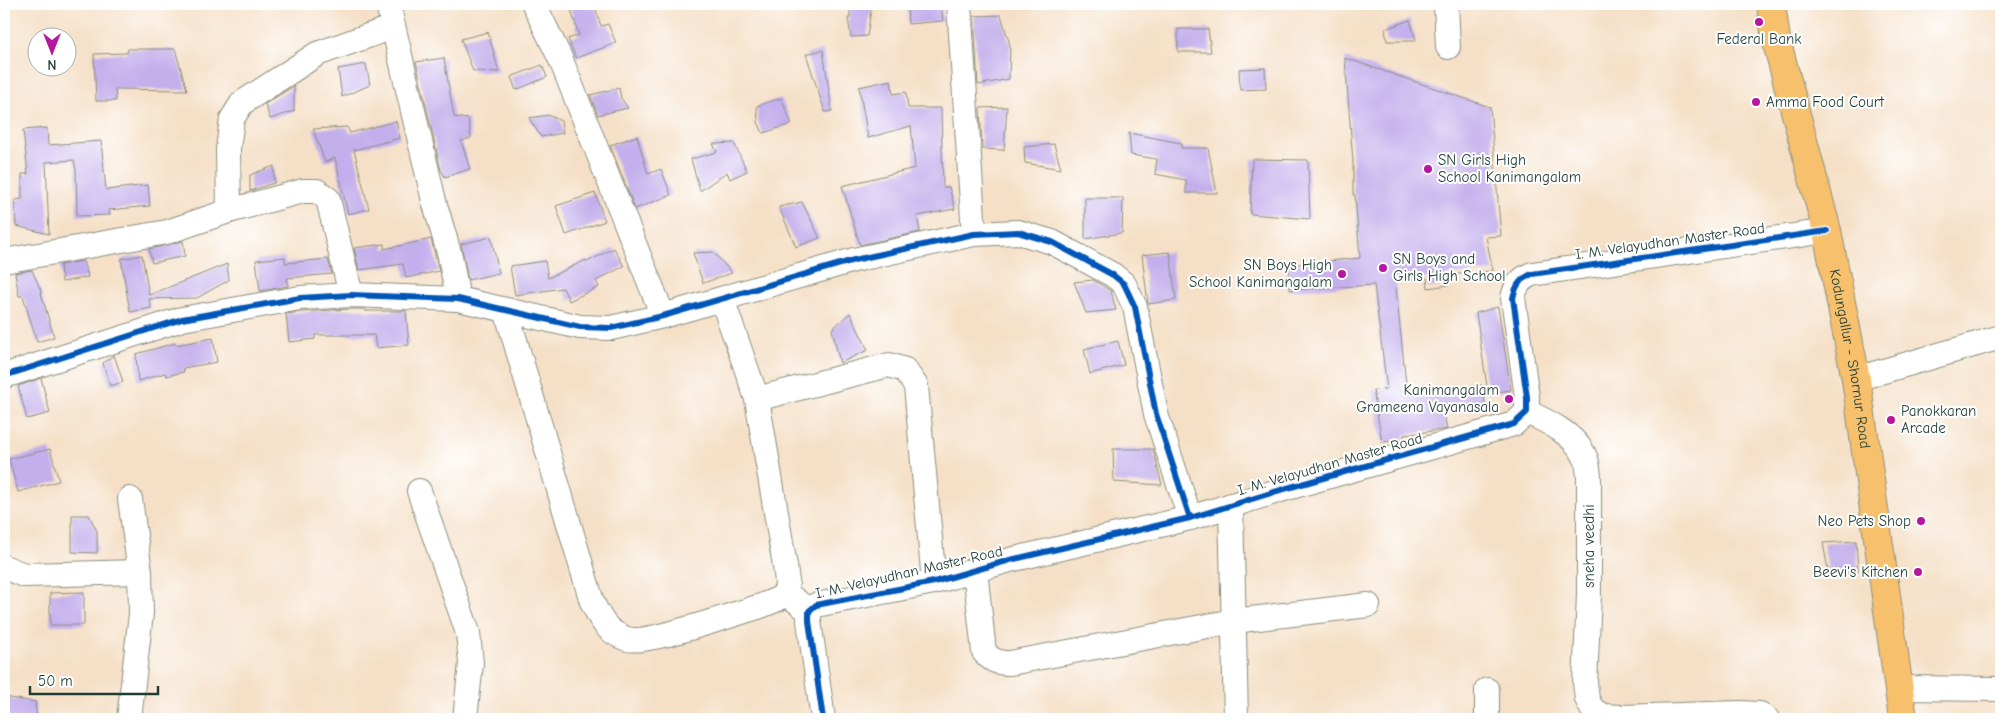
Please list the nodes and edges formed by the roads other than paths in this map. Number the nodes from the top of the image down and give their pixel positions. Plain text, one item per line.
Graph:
1 (388, 4) edge
2 (534, 4) edge
3 (959, 4) edge
4 (1446, 4) edge
5 (1772, 4) edge
6 (393, 27) junction
7 (1448, 46) dead end
8 (229, 211) junction
9 (1827, 231) junction
10 (974, 234) junction
11 (4, 261) edge
12 (351, 295) junction
13 (458, 299) junction
14 (722, 299) junction
15 (506, 310) junction
16 (663, 316) junction
17 (2001, 336) edge
18 (4, 376) edge
19 (1856, 379) junction
20 (757, 399) junction
21 (1526, 412) junction
22 (419, 491) dead end
23 (130, 499) dead end
24 (1231, 505) junction
25 (1190, 518) junction
26 (4, 568) edge
27 (975, 570) junction
28 (140, 572) junction
29 (934, 582) junction
30 (786, 592) junction
31 (1368, 605) dead end
32 (810, 610) junction
33 (1234, 621) junction
34 (1898, 688) junction
35 (2001, 688) edge
36 (1487, 690) dead end
37 (129, 719) edge
38 (465, 719) edge
39 (823, 719) edge
40 (1236, 719) edge
41 (1487, 719) edge
42 (1767, 719) edge
43 (1902, 719) edge

1 - 6 street
2 - 16 street
3 - 10 street
4 - 7 street
5 - 9 main road, Kodungallur - Shornur Road
6 - 8 street
6 - 13 street
8 - 11 street
8 - 12 street
9 - 19 main road, Kodungallur - Shornur Road
9 - 21 street, I. M. Velayudhan Master Road
10 - 14 street
10 - 25 street
12 - 13 street
12 - 18 street
13 - 15 street
14 - 16 street
14 - 20 street
15 - 16 street
15 - 30 street
17 - 19 street
19 - 34 main road, Kodungallur - Shornur Road
20 - 29 street
20 - 30 street
21 - 24 street, I. M. Velayudhan Master Road
21 - 42 street, sneha veedhi
22 - 38 street
23 - 28 street
24 - 25 street, I. M. Velayudhan Master Road
24 - 33 street
25 - 27 street, I. M. Velayudhan Master Road
26 - 28 street
27 - 29 street, I. M. Velayudhan Master Road
27 - 33 street
28 - 37 street
29 - 32 street, I. M. Velayudhan Master Road
30 - 32 street
31 - 33 street
32 - 39 street, I. M. Velayudhan Master Road
33 - 40 street
34 - 35 street
34 - 43 main road, Kodungallur - Shornur Road
36 - 41 street

